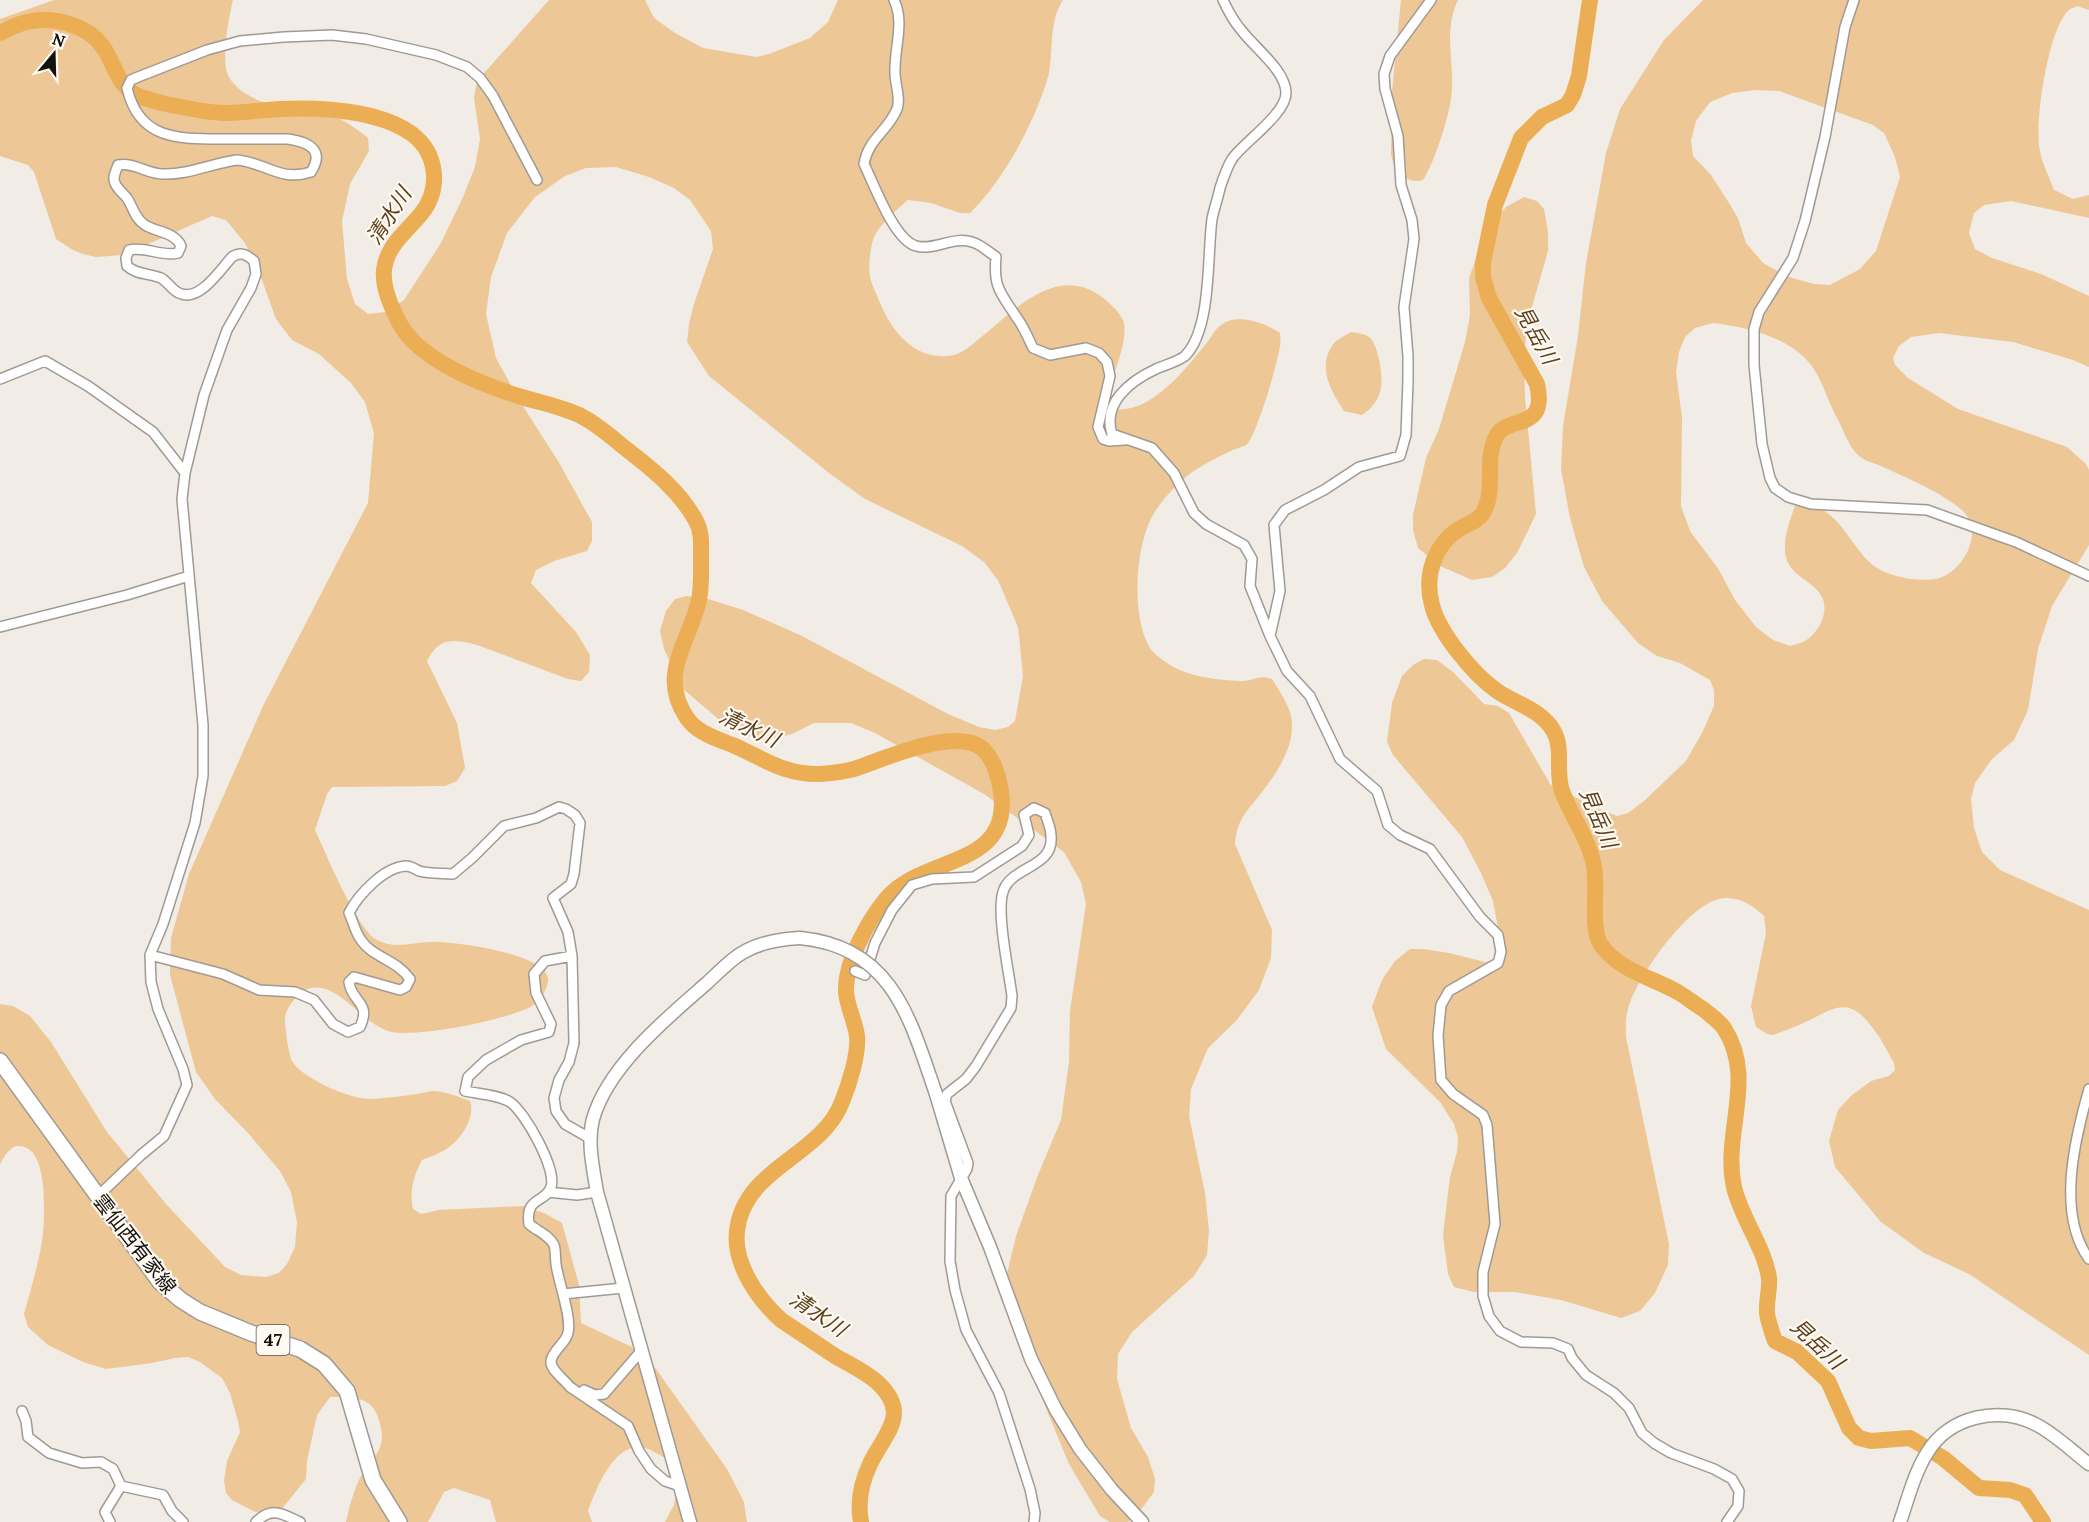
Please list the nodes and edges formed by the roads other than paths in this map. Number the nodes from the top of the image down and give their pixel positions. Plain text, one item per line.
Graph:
1 (894, 0) edge
2 (1223, 0) edge
3 (1431, 0) edge
4 (1854, 0) edge
5 (537, 180) dead end
6 (0, 379) edge
7 (1128, 439) junction
8 (185, 473) junction
9 (189, 576) junction
10 (2089, 576) edge
11 (0, 627) edge
12 (1270, 636) junction
13 (150, 955) junction
14 (572, 956) junction
15 (855, 971) dead end
16 (0, 1061) edge
17 (2089, 1089) edge
18 (591, 1138) junction
19 (961, 1178) junction
20 (548, 1192) junction
21 (597, 1192) junction
22 (97, 1197) junction
23 (2089, 1259) edge
24 (623, 1288) junction
25 (563, 1294) junction
26 (642, 1350) junction
27 (564, 1378) junction
28 (22, 1411) dead end
29 (2089, 1464) edge
30 (121, 1486) junction
31 (680, 1486) junction
32 (110, 1522) edge
33 (183, 1522) edge
34 (256, 1522) edge
35 (300, 1522) edge
36 (399, 1522) edge
37 (690, 1522) edge
38 (1034, 1522) edge
39 (1142, 1522) edge
40 (1727, 1522) edge
41 (1900, 1522) edge

1 - 7 street
2 - 7 street
3 - 12 street
4 - 10 street
5 - 8 street
6 - 8 street
7 - 12 street
8 - 9 street
9 - 11 street
9 - 13 street
12 - 40 street
13 - 14 street
13 - 22 street
14 - 18 street
14 - 20 street
15 - 19 street
16 - 22 main road, 雲仙西有家線 / 47
17 - 23 street
18 - 19 street, bridge
18 - 21 street
19 - 38 street
19 - 39 street
20 - 21 street
20 - 25 street
21 - 24 street
22 - 36 main road, 雲仙西有家線 / 47
24 - 25 street
24 - 26 street
25 - 27 street
26 - 27 street
26 - 31 street
27 - 31 street
28 - 30 street
29 - 41 street
30 - 32 street
30 - 33 street
31 - 37 street
34 - 35 street

